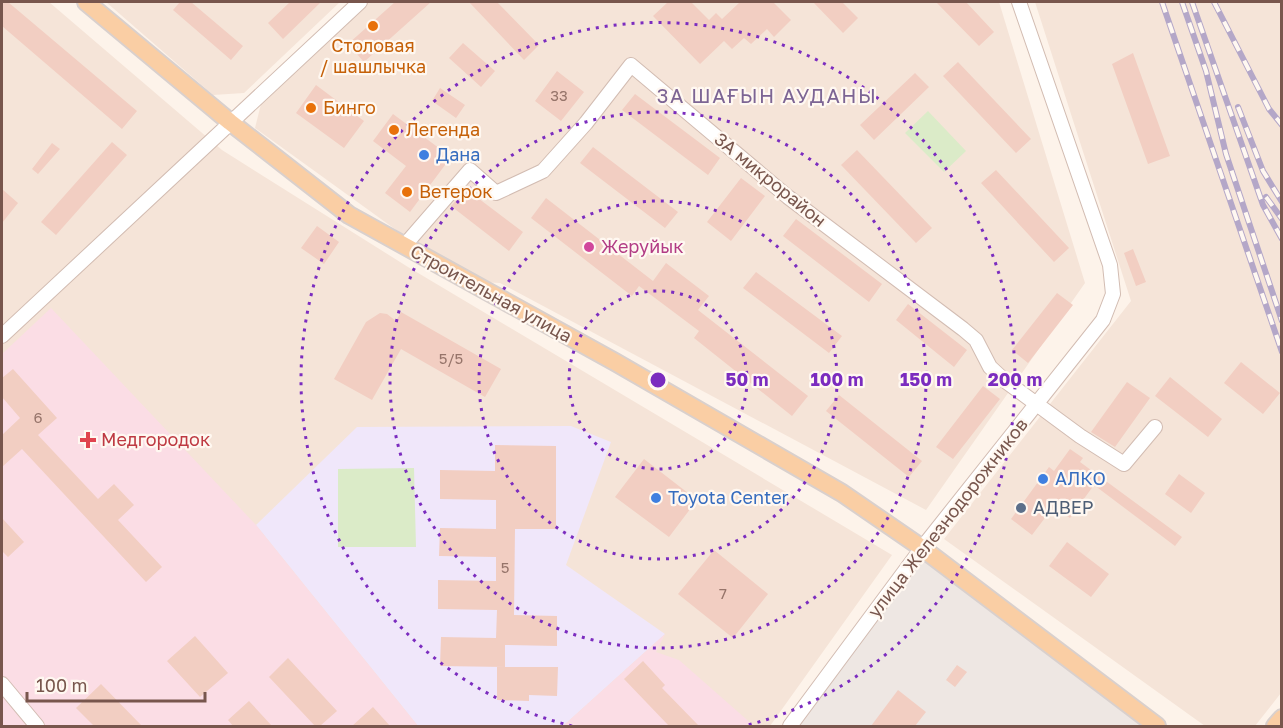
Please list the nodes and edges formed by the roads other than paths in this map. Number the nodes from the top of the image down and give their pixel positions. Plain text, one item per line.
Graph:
1 (86, 2) edge
2 (360, 2) edge
3 (1019, 2) edge
4 (230, 122) junction
5 (404, 246) junction
6 (2, 336) edge
7 (1038, 404) junction
8 (1155, 427) dead end
9 (922, 548) junction
10 (2, 684) edge
11 (1281, 718) edge
12 (37, 726) edge
13 (790, 726) edge
14 (1157, 726) edge
15 (1275, 726) edge

1 - 4 main road, Строительная улица
2 - 4 street
3 - 7 street, улица Железнодорожников
4 - 5 main road, Строительная улица
4 - 6 street
5 - 7 street, 3А микрорайон
5 - 9 main road, Строительная улица
7 - 8 street, 3А микрорайон
7 - 9 street, улица Железнодорожников
9 - 13 street, улица Железнодорожников
9 - 14 main road, Строительная улица
10 - 12 street
11 - 15 main road

